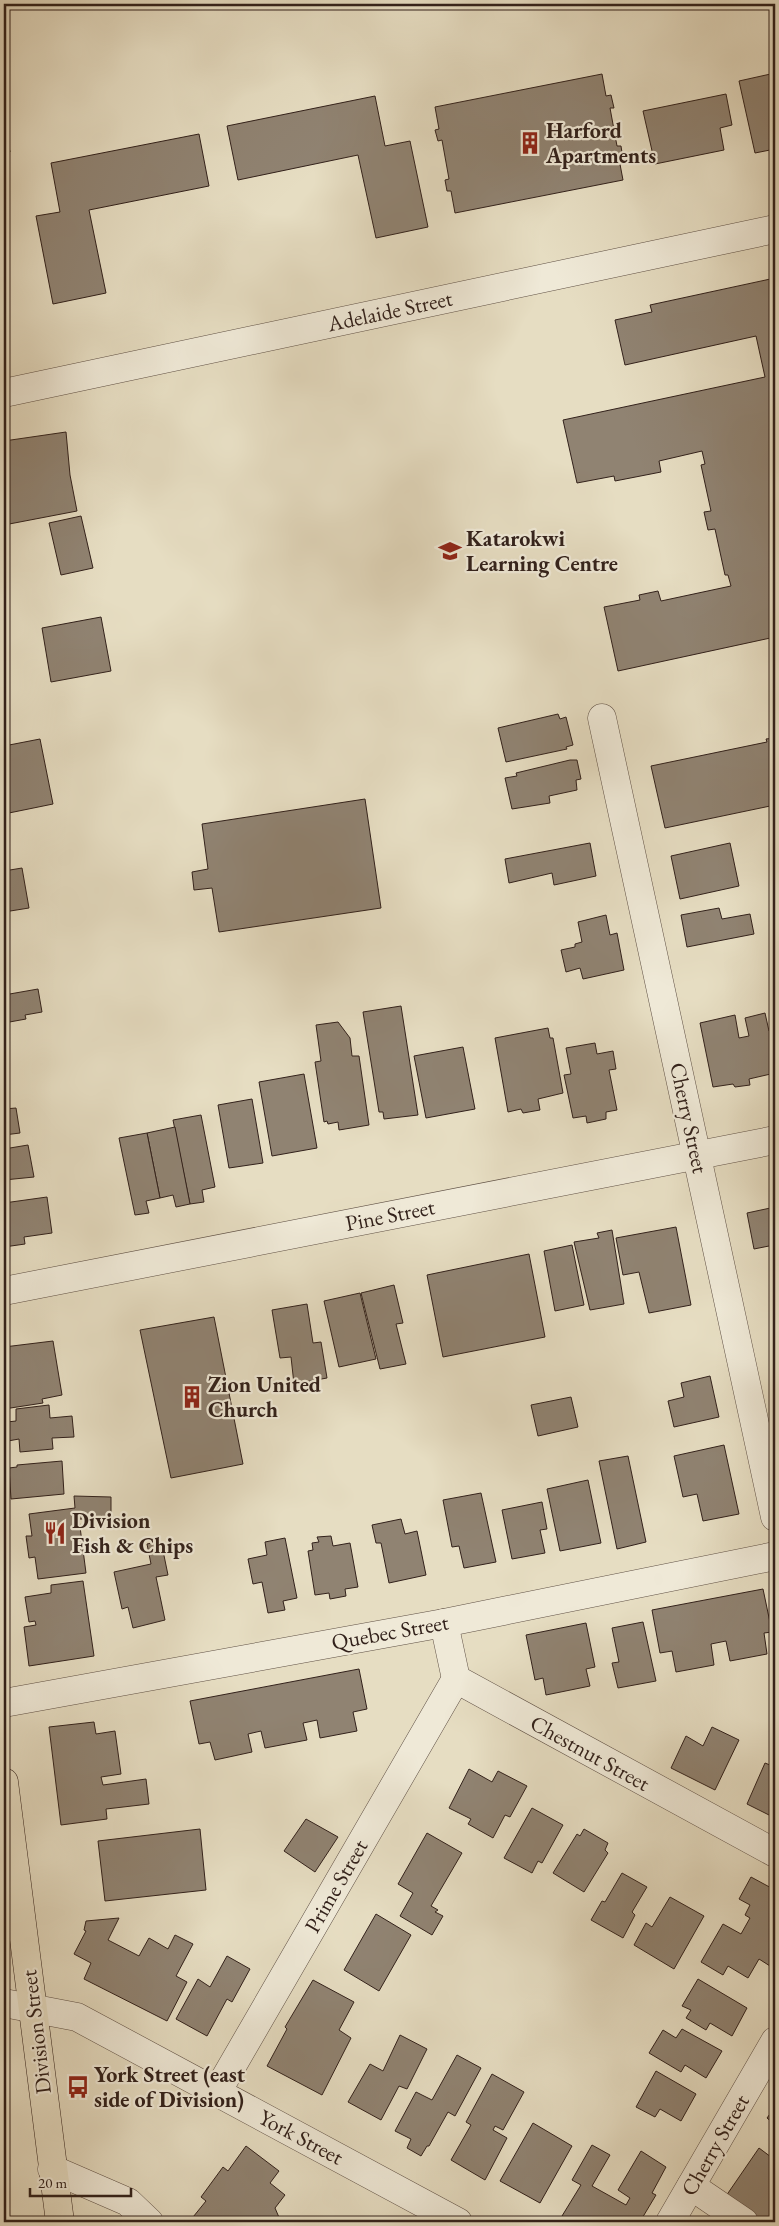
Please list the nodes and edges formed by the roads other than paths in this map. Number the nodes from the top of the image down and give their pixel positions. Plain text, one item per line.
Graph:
1 (775, 229) edge
2 (4, 393) edge
3 (602, 718) dead end
4 (775, 1140) edge
5 (697, 1155) junction
6 (4, 1291) edge
7 (775, 1518) edge
8 (775, 1556) edge
9 (444, 1623) junction
10 (456, 1679) junction
11 (4, 1702) edge
12 (4, 1782) edge
13 (775, 1853) edge
14 (4, 2003) edge
15 (34, 2009) junction
16 (775, 2041) edge
17 (217, 2092) junction
18 (52, 2169) junction
19 (691, 2186) junction
20 (60, 2222) edge
21 (149, 2222) edge
22 (458, 2222) edge
23 (670, 2222) edge
24 (744, 2222) edge

1 - 2 street, Adelaide Street
3 - 5 street, Cherry Street
4 - 5 street, Pine Street
5 - 6 street, Pine Street
5 - 7 street, Cherry Street
8 - 9 street, Quebec Street
9 - 10 street
9 - 11 street, Quebec Street
10 - 13 street, Chestnut Street
10 - 17 street, Prime Street
12 - 15 main road, Division Street
14 - 15 street, York Street
15 - 17 street, York Street
15 - 18 main road, Division Street
16 - 19 street, Cherry Street
17 - 22 street, York Street
18 - 20 main road, Division Street
18 - 21 street
19 - 23 street, Cherry Street
19 - 24 street

